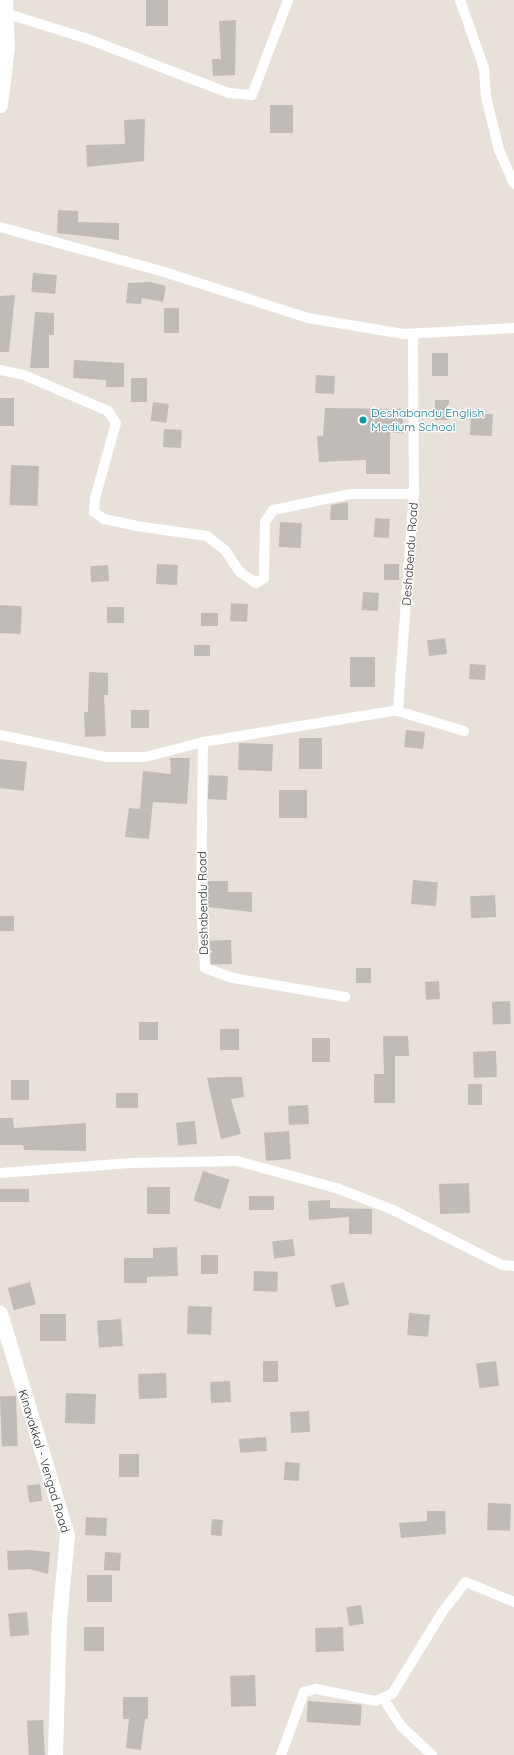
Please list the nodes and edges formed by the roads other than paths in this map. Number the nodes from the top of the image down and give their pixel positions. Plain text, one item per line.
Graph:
1 (288, 0) edge
2 (460, 0) edge
3 (5, 7) edge
4 (0, 105) edge
5 (514, 184) edge
6 (0, 226) edge
7 (514, 328) edge
8 (413, 334) junction
9 (0, 370) edge
10 (414, 494) junction
11 (396, 711) junction
12 (464, 731) dead end
13 (0, 735) edge
14 (203, 742) junction
15 (345, 997) dead end
16 (0, 1173) edge
17 (514, 1266) edge
18 (0, 1313) edge
19 (5, 1352) edge
20 (514, 1602) edge
21 (383, 1698) junction
22 (55, 1755) edge
23 (281, 1755) edge
24 (432, 1755) edge

1 - 3 street
2 - 5 street
3 - 4 main road
6 - 8 street
7 - 8 street
8 - 10 street
9 - 10 street, Deshabendu Road
10 - 11 street, Deshabendu Road
11 - 12 street
11 - 14 street
13 - 14 street
14 - 15 street, Deshabendu Road
16 - 17 street
18 - 19 main road, Kinavakkal - Vengad Road
19 - 22 main road, Kinavakkal - Vengad Road
20 - 21 street
21 - 23 street
21 - 24 street

